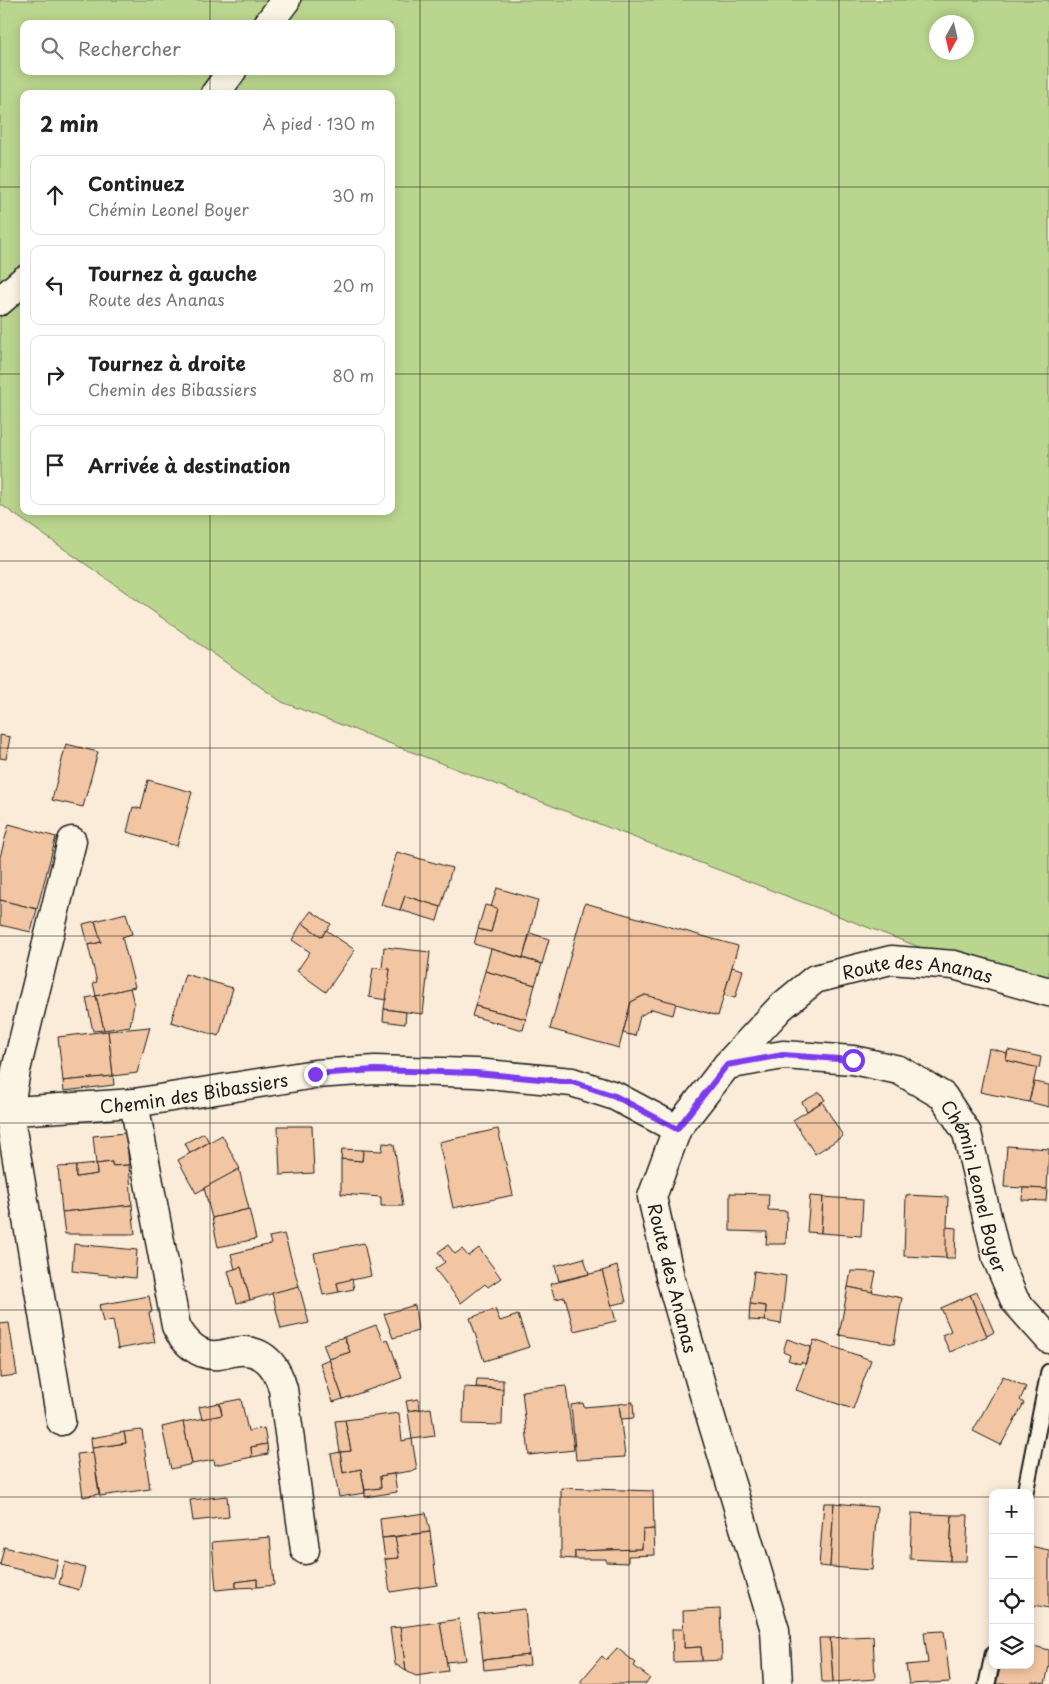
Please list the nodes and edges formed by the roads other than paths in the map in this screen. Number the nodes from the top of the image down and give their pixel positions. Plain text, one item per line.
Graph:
1 (286, 0) edge
2 (271, 20) edge
3 (229, 75) edge
4 (218, 90) edge
5 (20, 284) edge
6 (0, 301) edge
7 (72, 841) dead end
8 (1049, 992) edge
9 (727, 1065) junction
10 (134, 1103) junction
11 (4, 1112) edge
12 (677, 1129) junction
13 (1049, 1339) edge
14 (1049, 1372) edge
15 (61, 1421) dead end
16 (1026, 1489) edge
17 (305, 1550) dead end
18 (990, 1669) edge
19 (778, 1684) edge
20 (987, 1684) edge

1 - 2 street
3 - 4 street
5 - 6 street
7 - 11 street
8 - 9 street, Route des Ananas
9 - 12 street, Route des Ananas
9 - 13 street, Chémin Leonel Boyer
10 - 11 street, Chemin des Bibassiers
10 - 12 street, Chemin des Bibassiers
10 - 17 street
11 - 15 street
12 - 19 street, Route des Ananas
14 - 16 lane
18 - 20 lane

